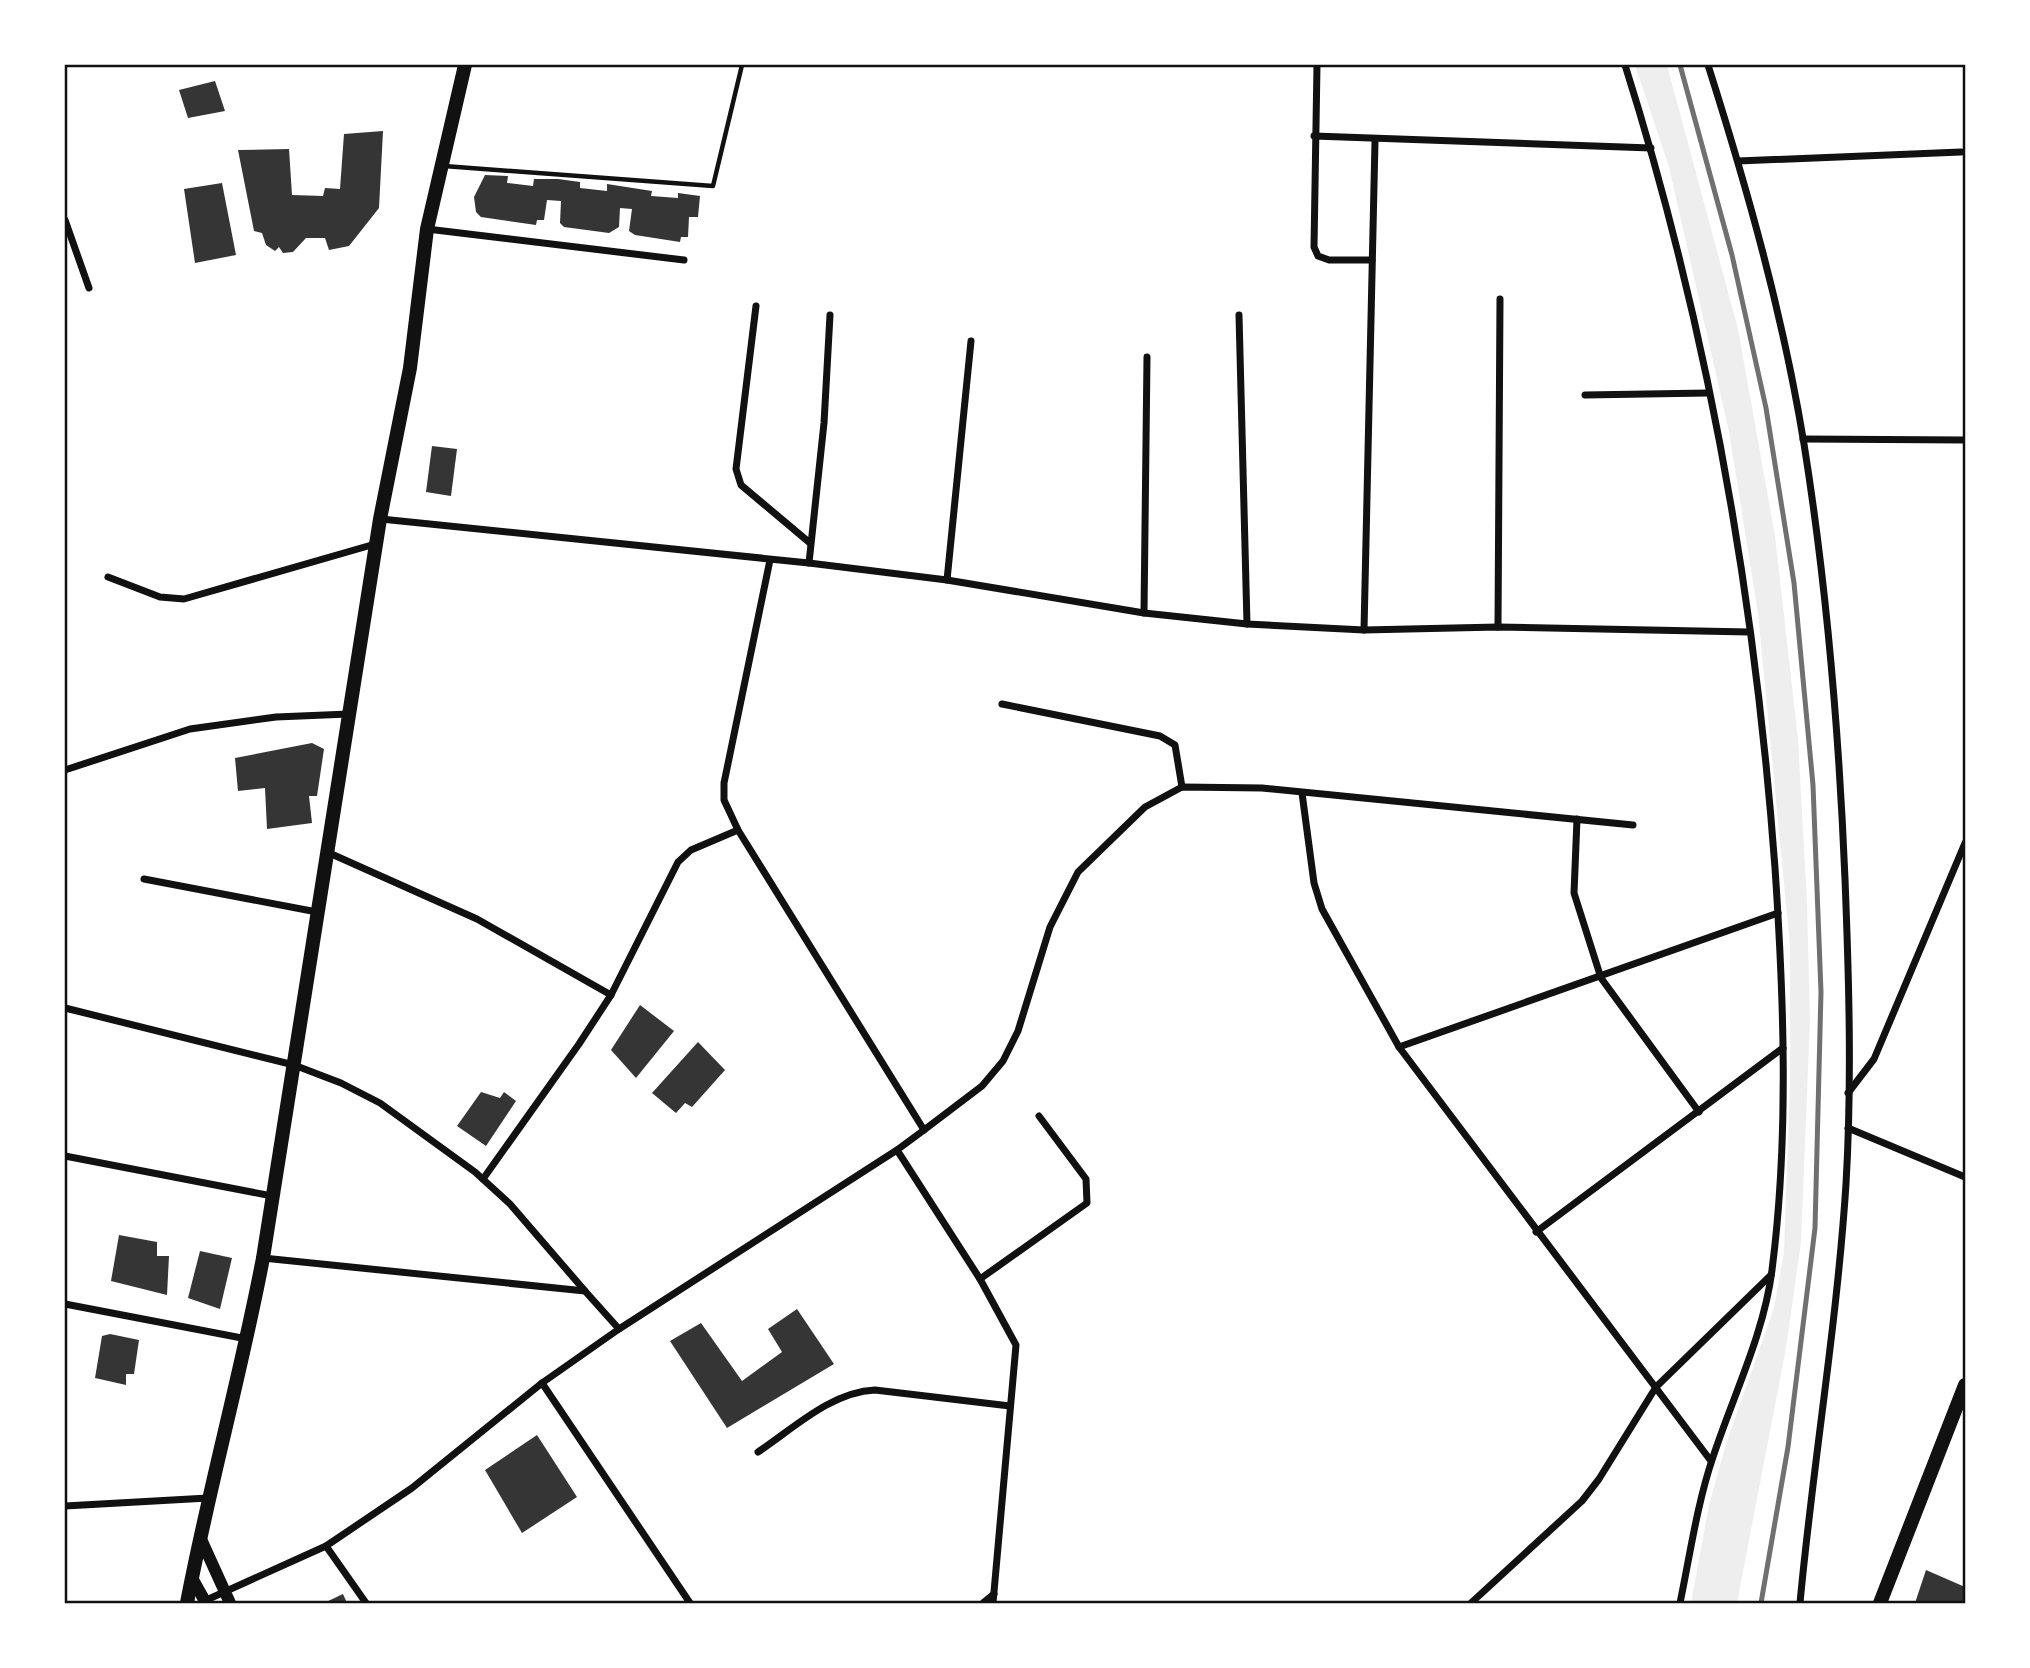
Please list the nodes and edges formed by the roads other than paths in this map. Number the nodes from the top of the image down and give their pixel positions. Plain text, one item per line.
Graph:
1 (465, 65) edge
2 (742, 65) edge
3 (1317, 65) edge
4 (1625, 65) edge
5 (1708, 65) edge
6 (1314, 136) junction
7 (1375, 141) junction
8 (1651, 148) junction
9 (1961, 152) dead end
10 (1738, 161) junction
11 (440, 166) junction
12 (65, 220) edge
13 (427, 229) junction
14 (684, 260) dead end
15 (1372, 260) junction
16 (89, 288) dead end
17 (1500, 299) dead end
18 (756, 306) dead end
19 (830, 315) dead end
20 (1240, 315) dead end
21 (971, 341) dead end
22 (1147, 357) dead end
23 (1708, 393) junction
24 (1585, 395) dead end
25 (1803, 439) junction
26 (1965, 440) edge
27 (380, 519) junction
28 (810, 543) junction
29 (377, 544) junction
30 (770, 560) junction
31 (809, 563) junction
32 (108, 577) dead end
33 (947, 580) junction
34 (1144, 613) junction
35 (1247, 624) junction
36 (1498, 627) junction
37 (1364, 630) junction
38 (1749, 632) junction
39 (1002, 704) dead end
40 (349, 714) junction
41 (65, 770) edge
42 (1182, 787) junction
43 (1302, 793) junction
44 (1577, 819) junction
45 (1633, 825) dead end
46 (738, 830) junction
47 (1965, 843) edge
48 (327, 851) junction
49 (144, 879) dead end
50 (318, 912) junction
51 (1778, 913) junction
52 (1601, 978) junction
53 (611, 995) junction
54 (65, 1008) edge
55 (1399, 1047) junction
56 (1783, 1048) junction
57 (294, 1065) junction
58 (1848, 1094) junction
59 (1699, 1112) junction
60 (1039, 1116) dead end
61 (1848, 1128) junction
62 (924, 1130) junction
63 (897, 1150) junction
64 (65, 1156) edge
65 (1965, 1177) edge
66 (483, 1179) junction
67 (272, 1196) junction
68 (1536, 1232) junction
69 (263, 1258) junction
70 (1772, 1274) junction
71 (980, 1279) junction
72 (585, 1291) junction
73 (65, 1304) edge
74 (619, 1329) junction
75 (247, 1339) junction
76 (542, 1383) junction
77 (1965, 1385) edge
78 (1656, 1387) junction
79 (1010, 1406) junction
80 (758, 1452) dead end
81 (1711, 1461) junction
82 (208, 1498) junction
83 (65, 1506) edge
84 (200, 1537) junction
85 (326, 1546) junction
86 (192, 1578) junction
87 (994, 1594) junction
88 (228, 1598) edge
89 (187, 1603) edge
90 (203, 1603) edge
91 (366, 1603) edge
92 (690, 1603) edge
93 (983, 1603) edge
94 (993, 1603) edge
95 (1471, 1603) edge
96 (1680, 1603) edge
97 (1800, 1603) edge
98 (1880, 1603) edge

1 - 11 main road
2 - 11 lane
3 - 6 street
4 - 8 street
5 - 10 street
6 - 7 street
6 - 15 street
7 - 8 street
7 - 15 street
8 - 23 street
9 - 10 street
10 - 25 street
11 - 13 main road
12 - 16 street
13 - 14 street
13 - 27 main road
15 - 37 street
17 - 36 street
18 - 28 street
19 - 28 street
20 - 35 street
21 - 33 street
22 - 34 street
23 - 24 street
23 - 38 street
25 - 26 street
25 - 58 street
27 - 29 main road
27 - 30 street
28 - 31 street
29 - 32 street
29 - 40 main road
30 - 31 street
30 - 46 street
31 - 33 street
33 - 34 street
34 - 35 street
35 - 37 street
36 - 37 street
36 - 38 street
38 - 51 street
39 - 42 street
40 - 41 street
40 - 48 main road
42 - 43 street
42 - 62 street
43 - 44 street
43 - 55 street
44 - 45 street
44 - 52 street
46 - 53 street
46 - 62 street
47 - 58 street
48 - 50 main road
48 - 53 street
49 - 50 street
50 - 57 main road
51 - 52 street
51 - 56 street
52 - 55 street
52 - 59 street
53 - 66 street
54 - 57 street
55 - 68 street
56 - 59 street
56 - 70 street
57 - 66 street
57 - 67 main road
58 - 61 street
59 - 68 street
60 - 71 street
61 - 65 street
61 - 97 street
62 - 63 street
63 - 71 street
63 - 74 street
64 - 67 street
66 - 72 street
67 - 69 main road
68 - 78 street
69 - 72 street
69 - 75 main road
70 - 78 street
70 - 81 street
71 - 79 street
72 - 74 street
73 - 75 street
74 - 76 street
75 - 82 main road
76 - 85 street
76 - 92 street
77 - 98 main road
78 - 81 street
78 - 95 street
79 - 80 street
79 - 87 street
81 - 96 street
82 - 83 street
82 - 84 main road
84 - 86 main road
84 - 88 main road
85 - 88 street
85 - 91 street
86 - 89 main road
86 - 90 main road
87 - 93 street
87 - 94 street
88 - 90 street

